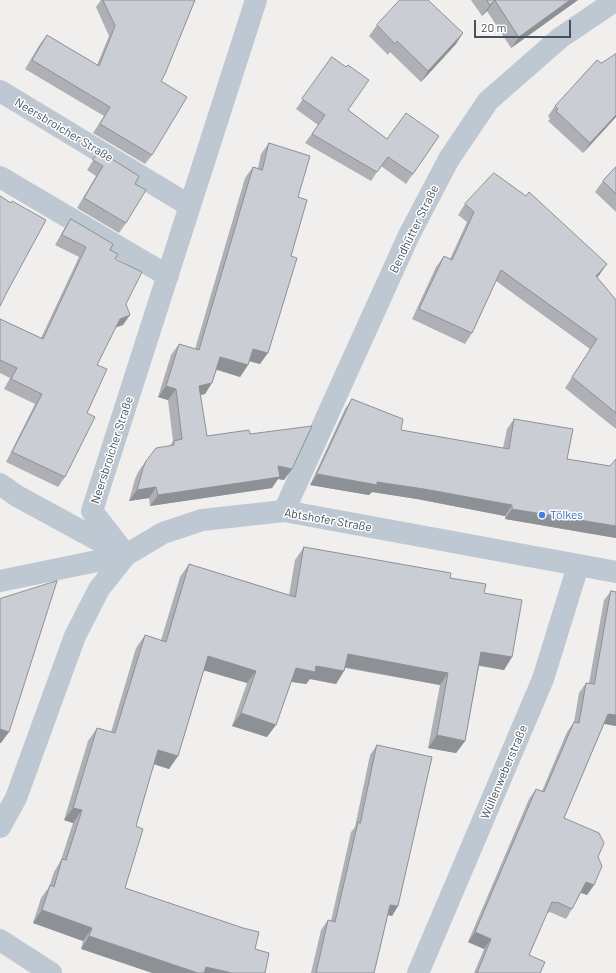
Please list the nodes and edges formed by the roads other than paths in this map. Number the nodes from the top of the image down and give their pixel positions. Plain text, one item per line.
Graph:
1 (256, 0) edge
2 (616, 0) edge
3 (0, 91) edge
4 (0, 177) edge
5 (190, 206) junction
6 (168, 276) junction
7 (0, 484) edge
8 (284, 511) junction
9 (126, 555) junction
10 (578, 566) junction
11 (616, 572) edge
12 (0, 581) edge
13 (0, 828) edge
14 (0, 940) edge
15 (51, 973) edge
16 (418, 973) edge

1 - 5 street, Neersbroicher Straße
2 - 8 street, Bendhütter Straße
3 - 5 street, Neersbroicher Straße
4 - 6 street
5 - 6 street, Neersbroicher Straße
6 - 9 street, Neersbroicher Straße
7 - 9 street
8 - 9 street, Abtshofer Straße
8 - 10 street, Abtshofer Straße
9 - 12 street, Abtshofer Straße
9 - 13 street
10 - 11 street, Abtshofer Straße
10 - 16 street, Wüllenweberstraße
14 - 15 street

